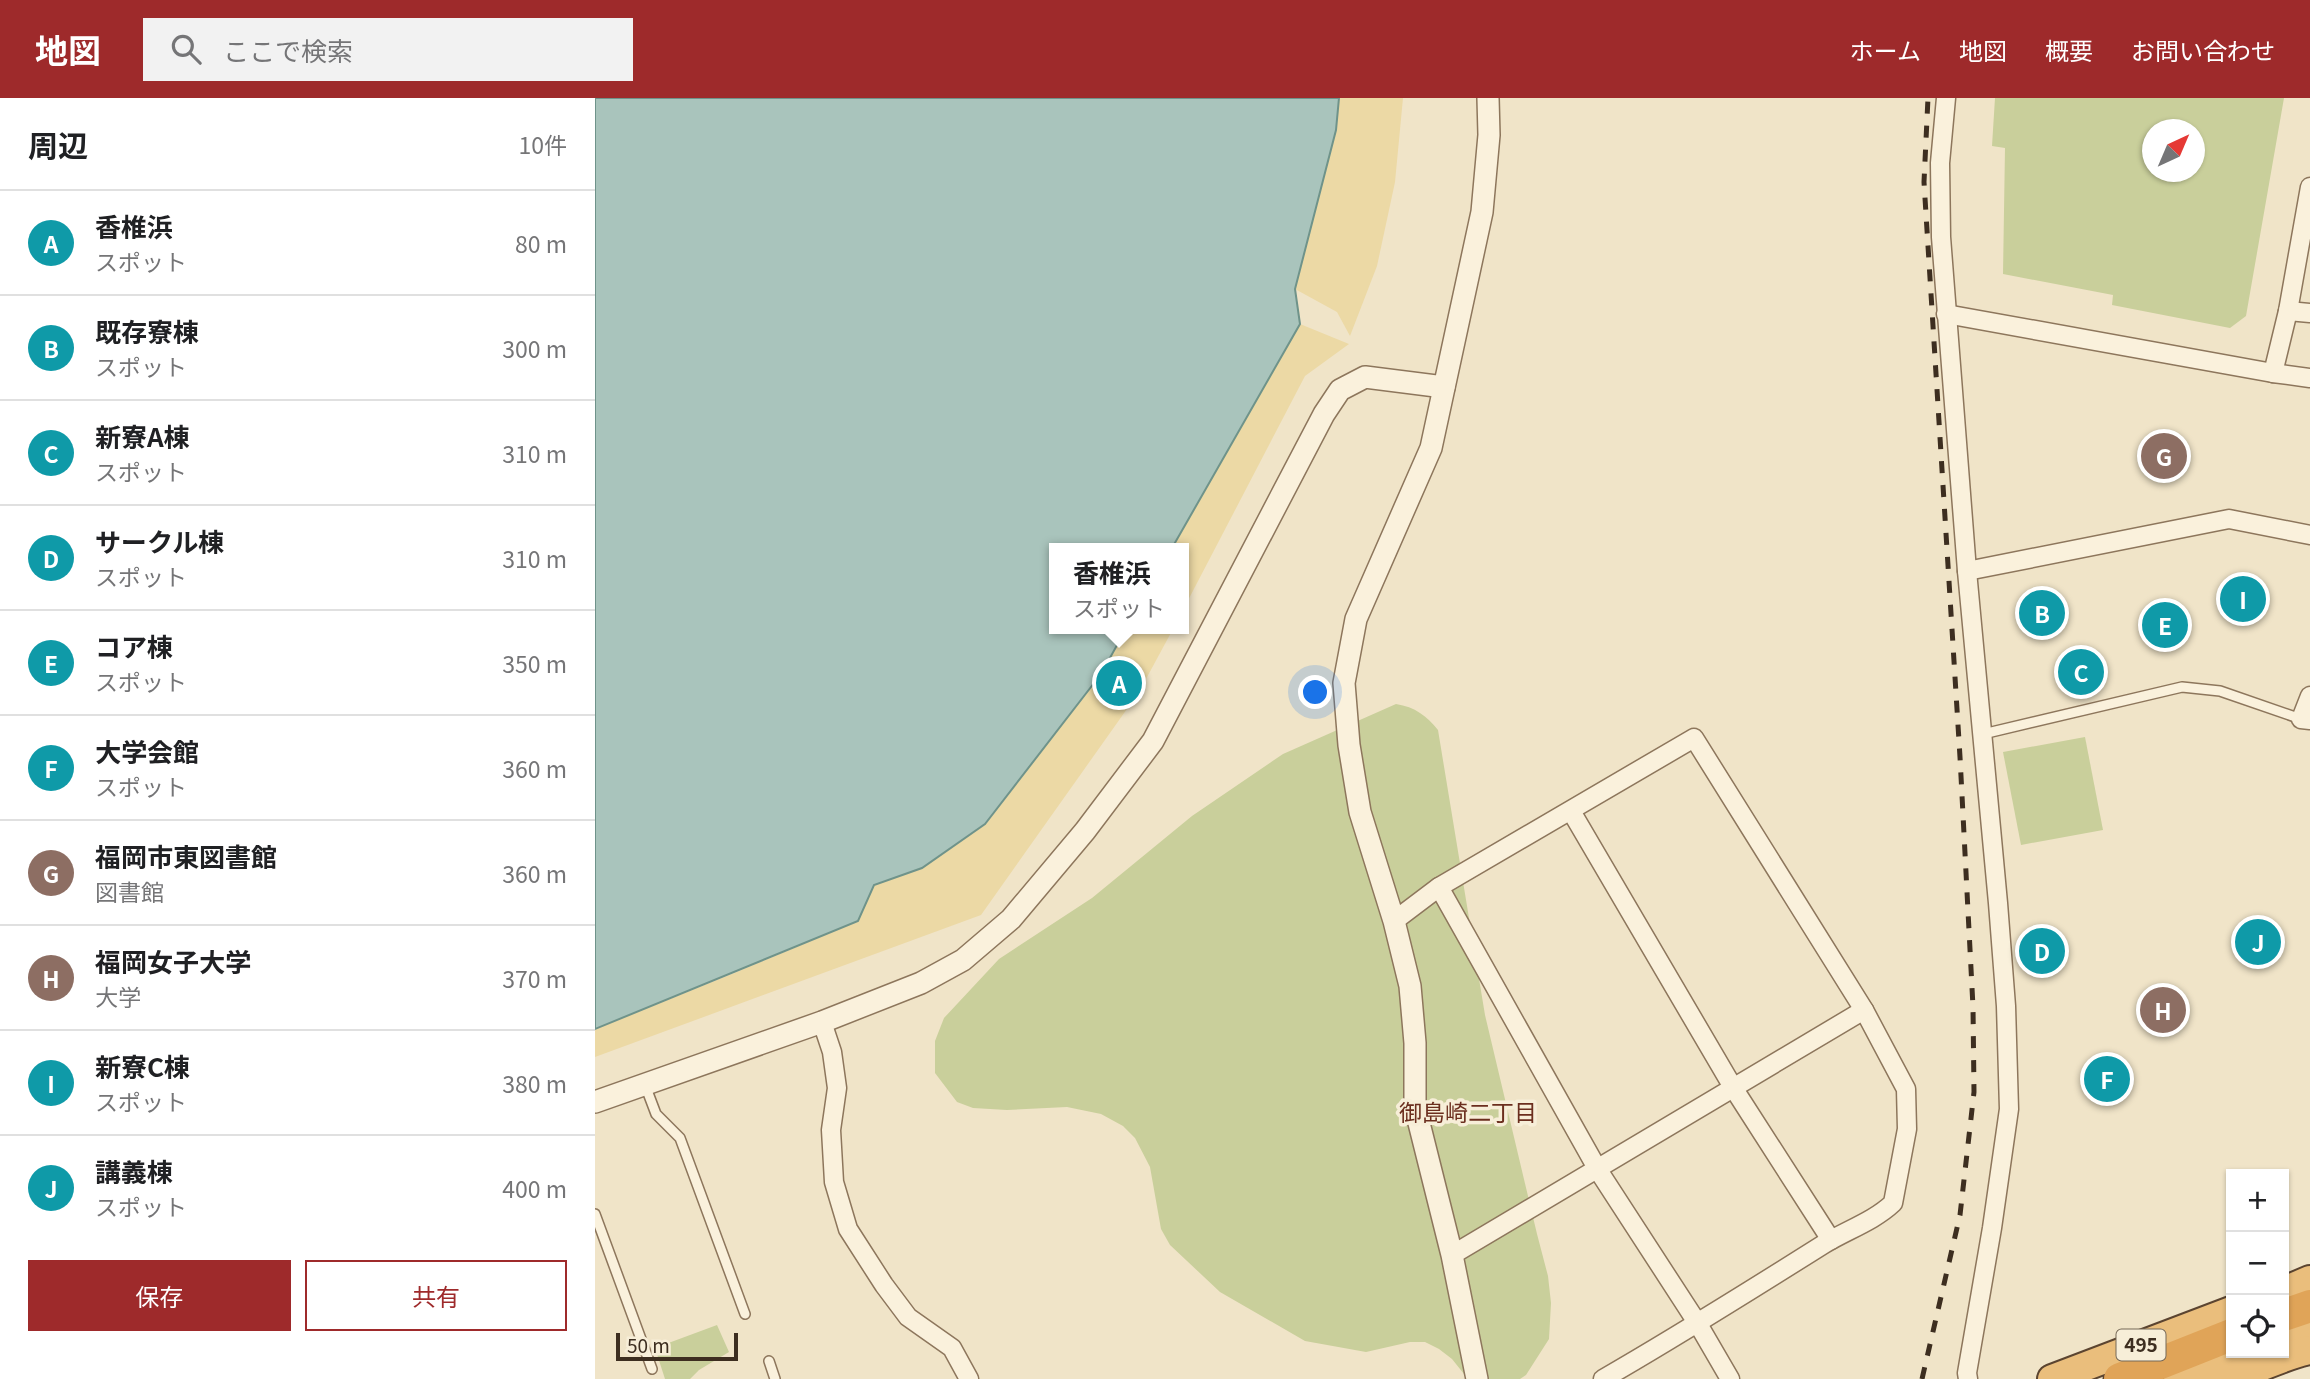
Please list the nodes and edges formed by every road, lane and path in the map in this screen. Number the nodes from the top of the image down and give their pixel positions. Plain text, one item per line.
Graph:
1 (1488, 98) edge
2 (1946, 98) edge
3 (2310, 187) edge
4 (2288, 311) junction
5 (2310, 313) edge
6 (1946, 314) junction
7 (2273, 373) junction
8 (2310, 378) edge
9 (1444, 387) junction
10 (2310, 535) edge
11 (1967, 571) junction
12 (2310, 696) edge
13 (2306, 720) edge
14 (1983, 734) junction
15 (1571, 811) junction
16 (1439, 887) junction
17 (1394, 921) junction
18 (1864, 1010) junction
19 (823, 1022) junction
20 (645, 1084) junction
21 (1734, 1089) junction
22 (595, 1102) edge
23 (1598, 1170) junction
24 (595, 1214) edge
25 (1831, 1240) junction
26 (1452, 1255) junction
27 (2310, 1280) edge
28 (2289, 1289) edge
29 (2310, 1293) edge
30 (2310, 1304) edge
31 (2289, 1308) edge
32 (2289, 1310) edge
33 (2226, 1313) edge
34 (745, 1314) dead end
35 (1699, 1324) junction
36 (2310, 1326) edge
37 (2226, 1335) edge
38 (2226, 1335) edge
39 (2293, 1344) edge
40 (2226, 1356) edge
41 (2234, 1358) edge
42 (769, 1361) dead end
43 (652, 1369) dead end
44 (775, 1379) edge
45 (969, 1379) edge
46 (1477, 1379) edge
47 (1603, 1379) edge
48 (1730, 1379) edge
49 (1968, 1379) edge
50 (2052, 1379) edge
51 (2104, 1379) edge
52 (2120, 1379) edge
53 (2165, 1379) edge
54 (2178, 1379) edge
55 (2220, 1379) edge
56 (2237, 1379) edge

1 - 9 street
2 - 6 street
3 - 4 street
4 - 5 street
4 - 7 street
6 - 7 street
6 - 11 street
7 - 8 street
9 - 17 street
9 - 19 street
10 - 11 street
11 - 14 street
12 - 13 street
13 - 14 lane
14 - 49 street
15 - 16 street
15 - 18 street
15 - 21 street
16 - 17 street
16 - 23 street
17 - 26 street
18 - 21 street
18 - 25 street
19 - 20 street
19 - 45 street
20 - 22 street
20 - 34 lane
21 - 23 street
21 - 25 street
23 - 26 street
23 - 35 street
24 - 43 lane
25 - 35 street
26 - 46 street
27 - 28 highway
29 - 31 highway
30 - 32 highway
33 - 50 highway, 495
35 - 47 street
35 - 48 street
36 - 39 highway
37 - 51 highway
38 - 52 highway
39 - 55 highway
39 - 56 street
40 - 53 highway
41 - 54 highway
42 - 44 lane

